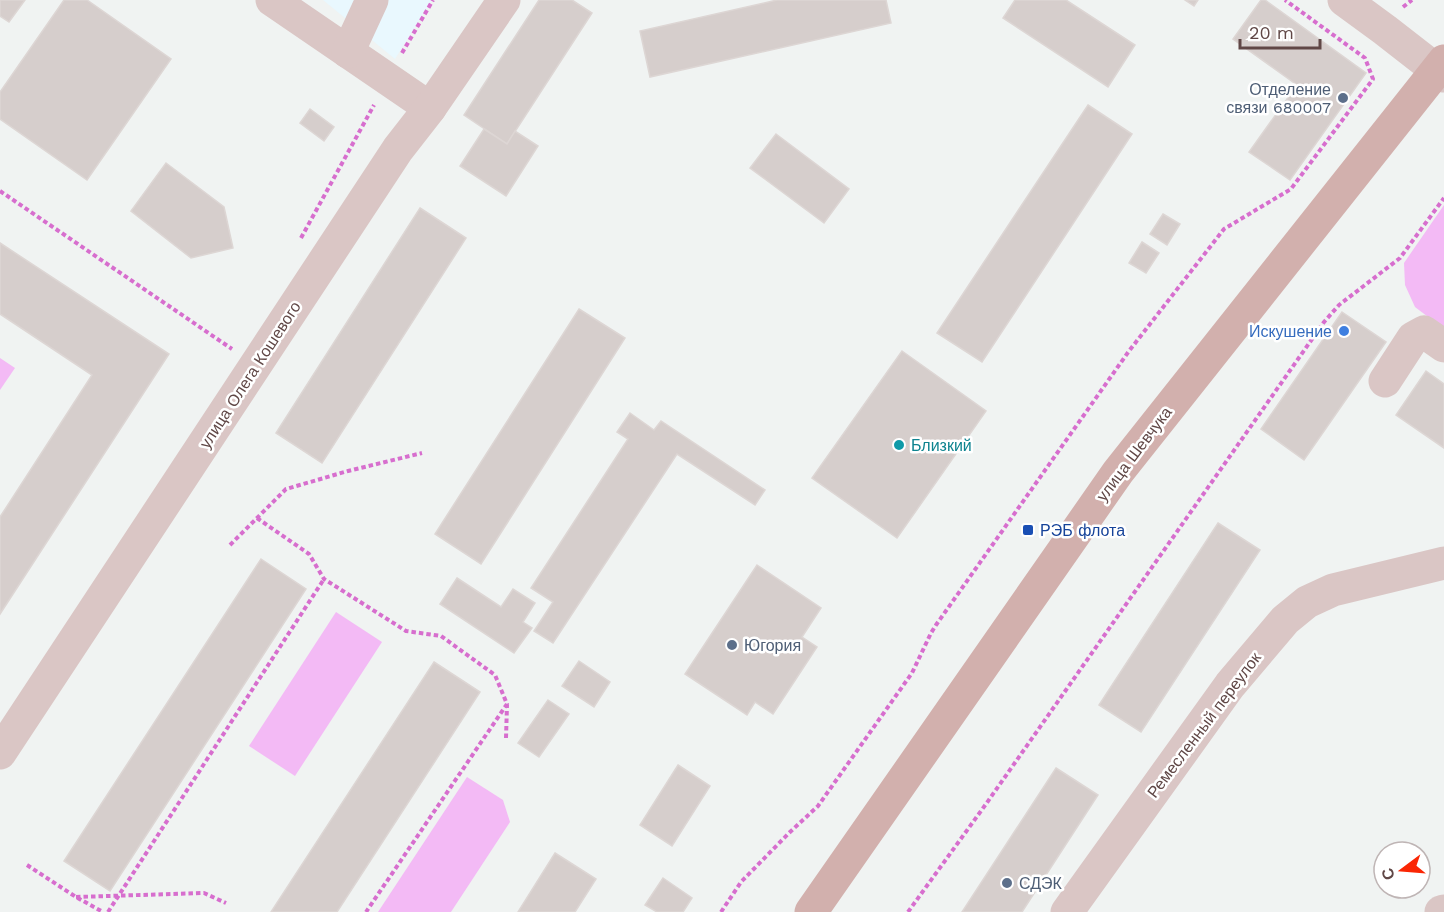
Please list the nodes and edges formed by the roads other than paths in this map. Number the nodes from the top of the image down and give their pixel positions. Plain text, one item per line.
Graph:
1 (272, 0) edge
2 (372, 0) edge
3 (504, 0) edge
4 (1344, 0) edge
5 (348, 52) junction
6 (1442, 69) edge
7 (430, 108) junction
8 (1444, 346) edge
9 (1385, 381) dead end
10 (1444, 562) edge
11 (0, 753) edge
12 (811, 912) edge
13 (1067, 912) edge

1 - 5 street
2 - 5 street
3 - 7 street, улица Олега Кошевого
4 - 6 street
5 - 7 street
6 - 12 main road, улица Шевчука
7 - 11 street, улица Олега Кошевого
8 - 9 street
10 - 13 street, Ремесленный переулок

